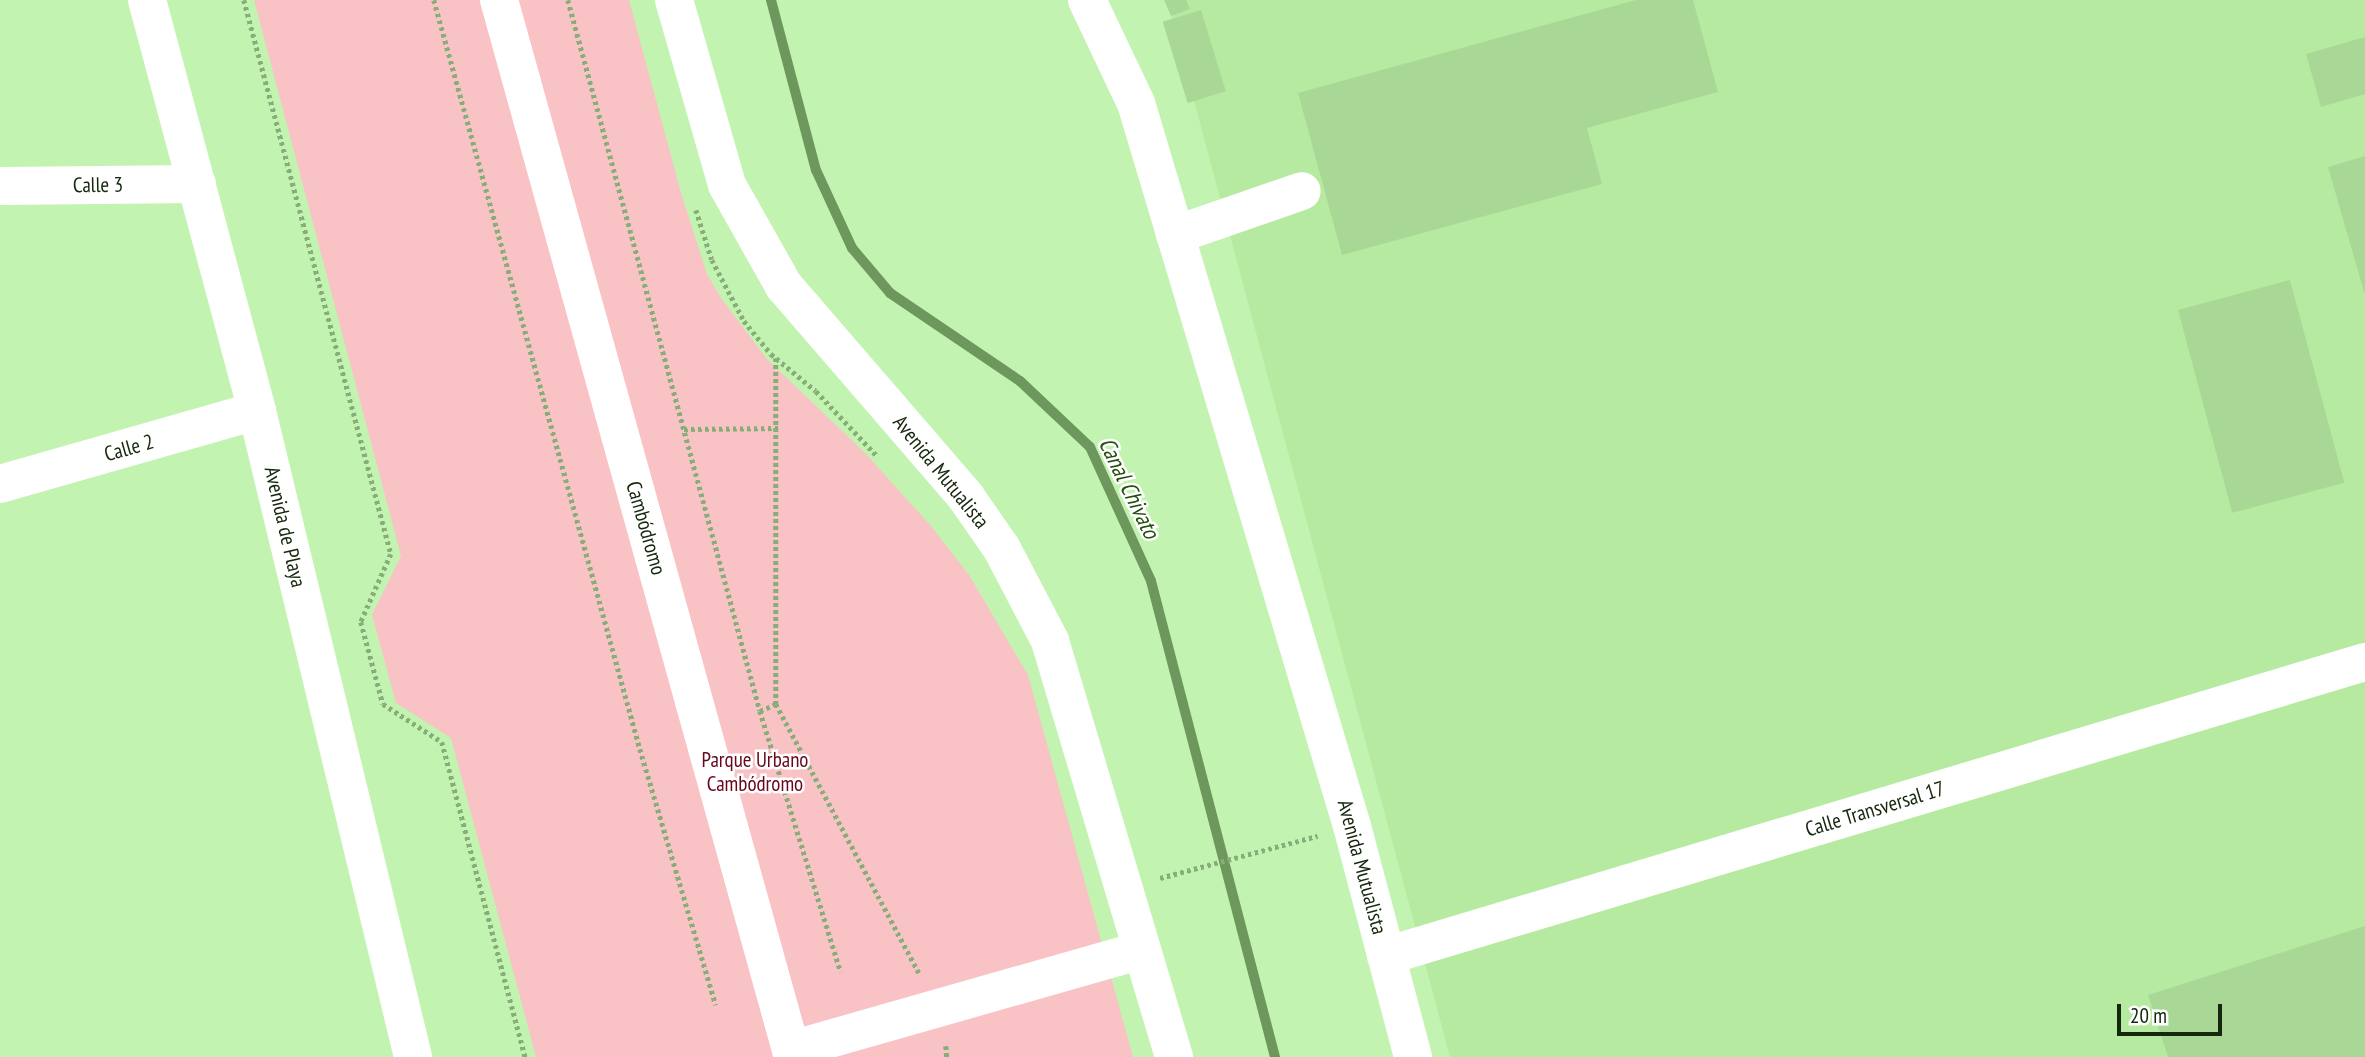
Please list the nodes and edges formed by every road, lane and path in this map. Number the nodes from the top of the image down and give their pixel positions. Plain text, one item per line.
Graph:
1 (146, 0) edge
2 (244, 0) edge
3 (434, 0) edge
4 (499, 0) edge
5 (568, 0) edge
6 (674, 0) edge
7 (1087, 0) edge
8 (197, 184) junction
9 (0, 186) edge
10 (1302, 191) dead end
11 (692, 199) dead end
12 (1175, 234) junction
13 (776, 358) junction
14 (257, 411) junction
15 (778, 428) junction
16 (683, 429) junction
17 (885, 464) dead end
18 (0, 484) edge
19 (2365, 662) edge
20 (776, 704) junction
21 (760, 711) junction
22 (1352, 826) junction
23 (1177, 874) dead end
24 (1142, 950) junction
25 (1386, 956) junction
26 (841, 972) dead end
27 (922, 979) dead end
28 (716, 1005) dead end
29 (946, 1046) dead end
30 (792, 1054) edge
31 (413, 1057) edge
32 (526, 1057) edge
33 (947, 1057) edge
34 (1174, 1057) edge
35 (1413, 1057) edge

1 - 8 main road, Avenida de Playa
2 - 32 path
3 - 28 path
4 - 30 main road, Cambódromo
5 - 16 path
6 - 24 main road, Avenida Mutualista
7 - 12 main road, Avenida Mutualista
8 - 9 main road, Calle 3
8 - 14 main road, Avenida de Playa
10 - 12 main road
11 - 13 path
12 - 22 main road, Avenida Mutualista
13 - 15 path
13 - 17 path
14 - 18 main road, Calle 2
14 - 31 main road, Avenida de Playa
15 - 16 path
15 - 20 path
16 - 21 path
19 - 25 main road, Calle Transversal 17
20 - 21 path
20 - 27 path
21 - 26 path
22 - 23 path
22 - 25 main road, Avenida Mutualista
24 - 30 main road
24 - 34 main road, Avenida Mutualista
25 - 35 main road, Avenida Mutualista
29 - 33 path

